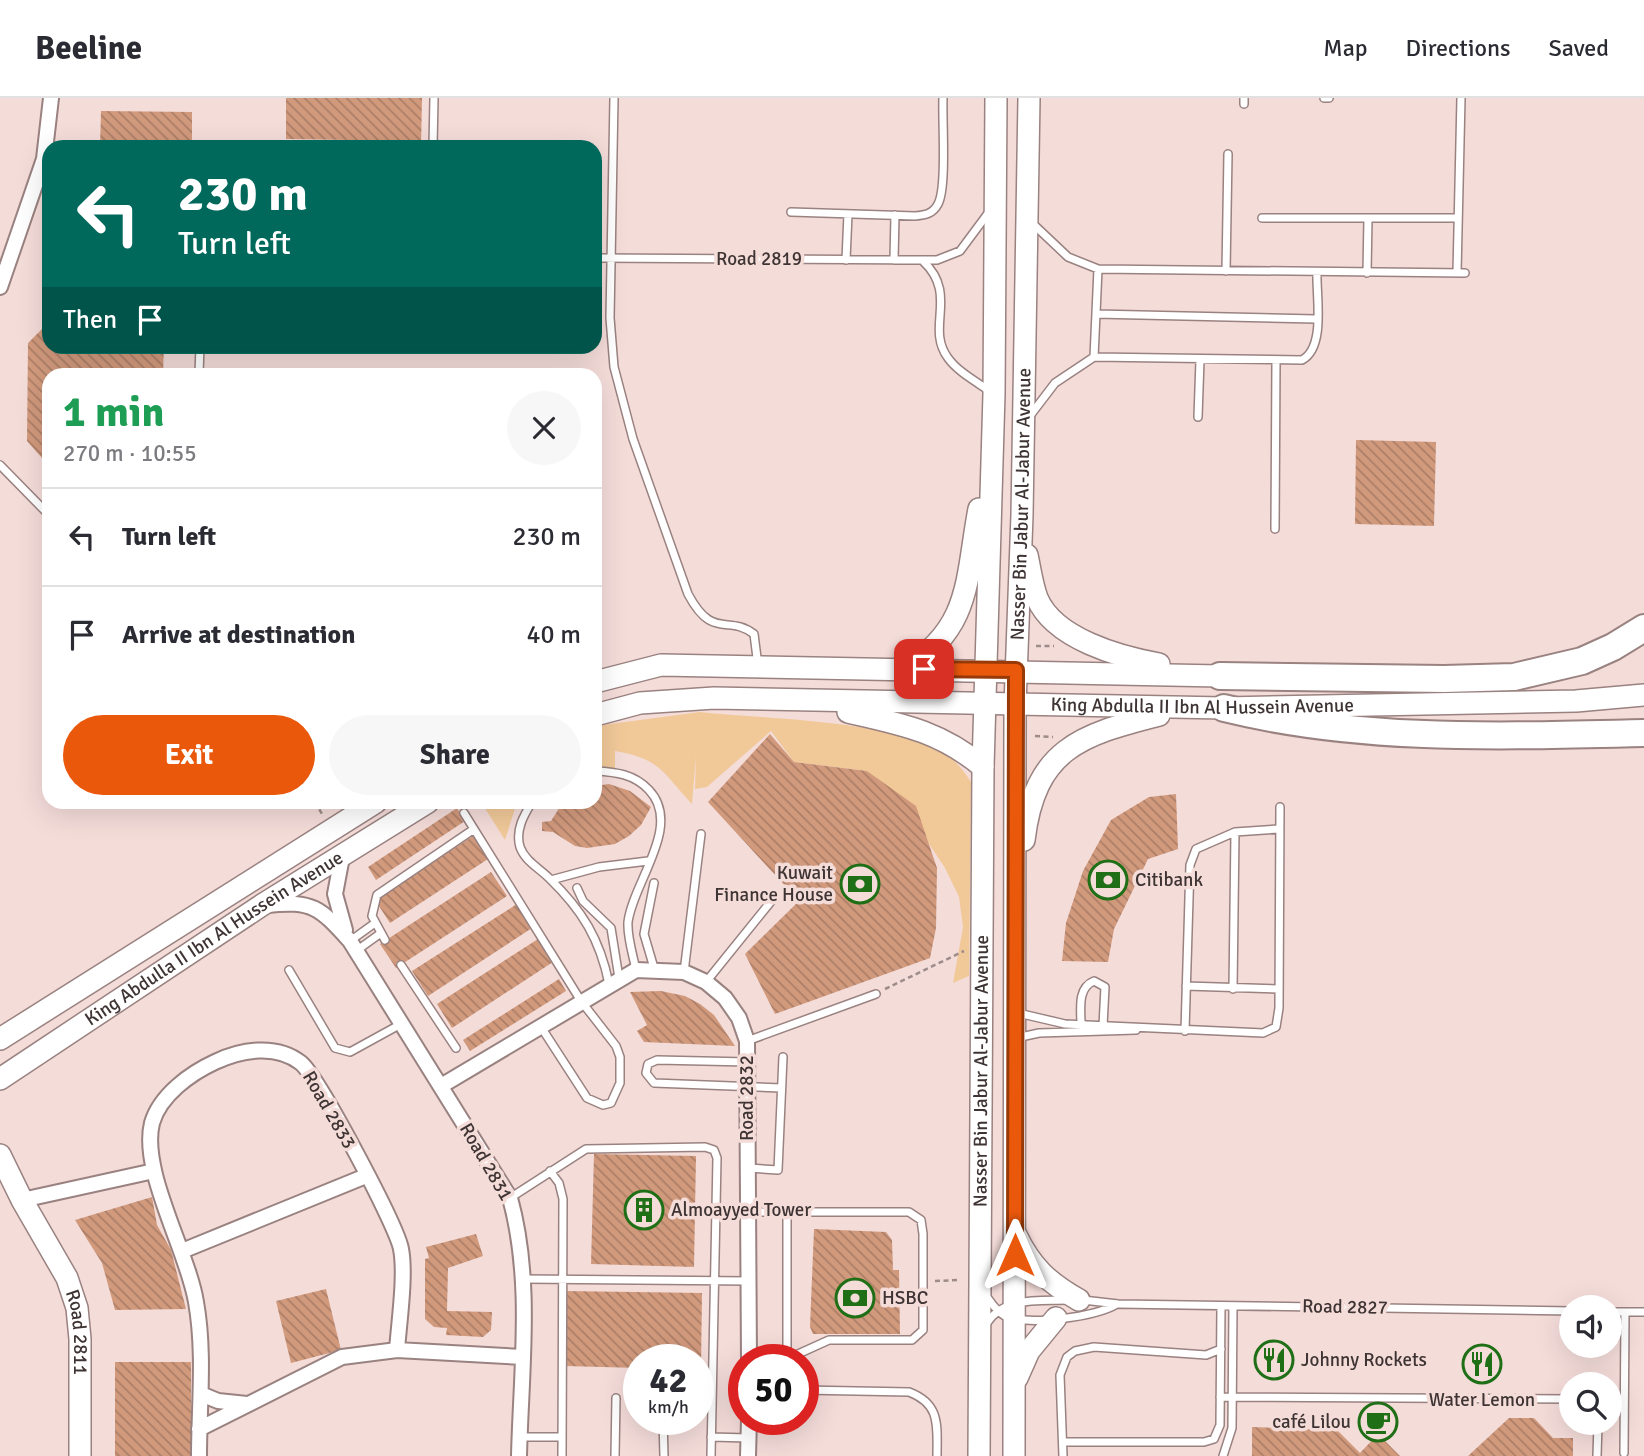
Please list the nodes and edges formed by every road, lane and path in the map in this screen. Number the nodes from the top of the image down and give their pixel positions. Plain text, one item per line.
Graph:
1 (51, 98) edge
2 (434, 98) edge
3 (614, 98) edge
4 (943, 98) edge
5 (996, 98) edge
6 (1029, 98) edge
7 (1324, 98) edge
8 (1329, 98) edge
9 (1461, 98) edge
10 (46, 140) edge
11 (433, 140) edge
12 (1228, 154) dead end
13 (42, 165) edge
14 (996, 202) junction
15 (791, 212) dead end
16 (848, 214) junction
17 (895, 215) junction
18 (1028, 217) junction
19 (1262, 218) dead end
20 (1368, 218) junction
21 (1457, 218) junction
22 (602, 258) edge
23 (611, 259) junction
24 (846, 260) junction
25 (894, 260) junction
26 (923, 261) junction
27 (1098, 269) junction
28 (1226, 271) junction
29 (1317, 272) junction
30 (1367, 273) junction
31 (0, 287) edge
32 (1096, 314) junction
33 (1316, 318) junction
34 (1094, 357) junction
35 (1200, 360) junction
36 (1276, 361) junction
37 (994, 394) junction
38 (1198, 417) dead end
39 (1022, 426) junction
40 (992, 448) junction
41 (0, 465) edge
42 (42, 509) edge
43 (1021, 515) junction
44 (1275, 529) dead end
45 (1644, 628) edge
46 (758, 667) junction
47 (904, 668) junction
48 (986, 670) junction
49 (1016, 670) junction
50 (1220, 676) junction
51 (602, 680) edge
52 (1644, 695) edge
53 (801, 701) junction
54 (985, 705) junction
55 (1015, 705) junction
56 (1185, 708) junction
57 (1224, 708) junction
58 (602, 713) edge
59 (1644, 733) edge
60 (984, 767) junction
61 (602, 772) edge
62 (1280, 807) dead end
63 (365, 809) edge
64 (417, 809) edge
65 (529, 809) edge
66 (464, 813) dead end
67 (1279, 829) junction
68 (474, 830) junction
69 (1235, 832) junction
70 (701, 834) dead end
71 (342, 856) junction
72 (648, 861) junction
73 (551, 880) junction
74 (654, 883) dead end
75 (577, 888) dead end
76 (773, 898) dead end
77 (262, 905) junction
78 (1015, 912) junction
79 (375, 922) junction
80 (983, 942) junction
81 (353, 946) junction
82 (401, 965) dead end
83 (654, 968) junction
84 (289, 970) dead end
85 (636, 970) junction
86 (684, 972) junction
87 (614, 981) junction
88 (706, 982) junction
89 (1186, 986) junction
90 (1233, 989) junction
91 (1279, 989) junction
92 (876, 994) joint
93 (581, 1001) junction
94 (1015, 1012) junction
95 (402, 1024) junction
96 (1081, 1025) junction
97 (1103, 1026) junction
98 (541, 1027) junction
99 (1137, 1030) junction
100 (1185, 1031) junction
101 (0, 1039) edge
102 (1015, 1039) junction
103 (747, 1041) junction
104 (456, 1048) dead end
105 (783, 1057) dead end
106 (748, 1062) junction
107 (5, 1076) edge
108 (441, 1086) junction
109 (748, 1087) junction
110 (780, 1088) junction
111 (0, 1100) edge
112 (0, 1155) edge
113 (747, 1168) junction
114 (154, 1171) junction
115 (550, 1171) junction
116 (366, 1175) junction
117 (0, 1183) edge
118 (510, 1198) junction
119 (26, 1209) junction
120 (749, 1212) junction
121 (787, 1212) junction
122 (1015, 1233) junction
123 (182, 1251) junction
124 (524, 1279) junction
125 (564, 1279) junction
126 (714, 1280) junction
127 (748, 1280) junction
128 (981, 1289) junction
129 (1079, 1300) junction
130 (1118, 1304) junction
131 (1221, 1306) junction
132 (1233, 1306) junction
133 (1009, 1311) junction
134 (1559, 1311) edge
135 (1625, 1312) joint
136 (1644, 1312) edge
137 (1056, 1318) junction
138 (981, 1334) junction
139 (749, 1344) edge
140 (787, 1344) edge
141 (819, 1345) edge
142 (1221, 1349) junction
143 (397, 1350) junction
144 (522, 1357) junction
145 (819, 1390) edge
146 (1013, 1390) junction
147 (201, 1394) junction
148 (1220, 1397) junction
149 (1232, 1397) junction
150 (616, 1398) dead end
151 (1559, 1399) edge
152 (1624, 1399) joint
153 (248, 1405) junction
154 (199, 1429) junction
155 (663, 1435) edge
156 (1598, 1435) edge
157 (520, 1437) junction
158 (562, 1437) junction
159 (711, 1437) junction
160 (749, 1438) joint
161 (1063, 1442) junction
162 (1624, 1453) dead end
163 (80, 1456) edge
164 (199, 1456) edge
165 (519, 1456) edge
166 (562, 1456) edge
167 (615, 1456) edge
168 (664, 1456) edge
169 (711, 1456) edge
170 (748, 1456) edge
171 (937, 1456) edge
172 (979, 1456) edge
173 (1014, 1456) edge
174 (1063, 1456) edge
175 (1223, 1456) edge
176 (1597, 1456) edge

1 - 10 street
2 - 11 lane
3 - 23 lane
4 - 17 lane
5 - 14 main road, Nasser Bin Jabur Al-Jabur Avenue
6 - 18 main road, Nasser Bin Jabur Al-Jabur Avenue
7 - 8 lane
9 - 21 lane
12 - 28 lane
13 - 31 street
14 - 26 lane, Road 2819
14 - 37 main road, Nasser Bin Jabur Al-Jabur Avenue
15 - 16 lane
16 - 17 lane
16 - 24 lane
17 - 25 lane
18 - 27 lane
18 - 39 main road, Nasser Bin Jabur Al-Jabur Avenue
19 - 20 lane
20 - 21 lane
20 - 30 lane
21 - 30 lane
22 - 23 lane, Road 2819
23 - 24 lane, Road 2819
23 - 46 lane
24 - 25 lane, Road 2819
25 - 26 lane, Road 2819
26 - 37 lane
27 - 28 lane
27 - 32 lane
28 - 29 lane
29 - 30 lane
29 - 33 lane
32 - 33 lane
32 - 34 lane
33 - 36 lane
34 - 35 lane
34 - 39 lane
35 - 36 lane
35 - 38 lane
36 - 44 lane
37 - 40 main road, Nasser Bin Jabur Al-Jabur Avenue
39 - 43 main road, Nasser Bin Jabur Al-Jabur Avenue
40 - 47 main road
40 - 48 main road, Nasser Bin Jabur Al-Jabur Avenue
41 - 42 lane
43 - 49 main road, Nasser Bin Jabur Al-Jabur Avenue
43 - 50 main road
45 - 50 highway
46 - 47 main road, King Abdulla II Ibn Al Hussein Avenue
46 - 51 main road, King Abdulla II Ibn Al Hussein Avenue
47 - 48 main road, King Abdulla II Ibn Al Hussein Avenue
48 - 49 main road, King Abdulla II Ibn Al Hussein Avenue
48 - 54 main road, Nasser Bin Jabur Al-Jabur Avenue
49 - 50 main road, King Abdulla II Ibn Al Hussein Avenue
49 - 55 main road, Nasser Bin Jabur Al-Jabur Avenue
52 - 57 main road, King Abdulla II Ibn Al Hussein Avenue
53 - 54 main road, King Abdulla II Ibn Al Hussein Avenue
53 - 58 main road, King Abdulla II Ibn Al Hussein Avenue
53 - 60 main road
54 - 55 main road, King Abdulla II Ibn Al Hussein Avenue
54 - 60 main road, Nasser Bin Jabur Al-Jabur Avenue
55 - 56 main road, King Abdulla II Ibn Al Hussein Avenue
55 - 78 main road, Nasser Bin Jabur Al-Jabur Avenue
56 - 57 main road, King Abdulla II Ibn Al Hussein Avenue
56 - 78 main road
57 - 59 highway
60 - 80 main road, Nasser Bin Jabur Al-Jabur Avenue
61 - 72 lane
62 - 67 lane
63 - 101 main road, King Abdulla II Ibn Al Hussein Avenue
64 - 71 main road, King Abdulla II Ibn Al Hussein Avenue
65 - 73 lane
66 - 68 lane
67 - 69 lane
67 - 91 lane
68 - 79 lane
68 - 93 lane
69 - 89 lane
69 - 90 lane
70 - 86 lane
71 - 77 main road, King Abdulla II Ibn Al Hussein Avenue
71 - 81 street, Road 2831
72 - 73 lane
72 - 85 lane
73 - 87 lane
74 - 83 lane
75 - 87 lane
76 - 88 lane
77 - 81 street, Road 2831
77 - 107 main road, King Abdulla II Ibn Al Hussein Avenue
78 - 94 main road, Nasser Bin Jabur Al-Jabur Avenue
79 - 81 lane
79 - 81 lane
80 - 92 path
80 - 128 main road, Nasser Bin Jabur Al-Jabur Avenue
81 - 95 street, Road 2831
82 - 104 lane
83 - 85 street, Road 2832
83 - 86 street, Road 2832
84 - 95 lane
85 - 87 street, Road 2832
86 - 88 street, Road 2832
87 - 93 street, Road 2832
88 - 103 street, Road 2832
89 - 90 lane
89 - 100 lane
90 - 91 lane
91 - 100 lane
92 - 103 lane
93 - 98 street, Road 2832
93 - 98 lane
94 - 96 lane
94 - 102 main road, Nasser Bin Jabur Al-Jabur Avenue
95 - 108 street, Road 2831
96 - 97 lane
96 - 97 lane
97 - 99 lane
98 - 108 street, Road 2832
99 - 100 lane
99 - 102 lane
102 - 122 main road, Nasser Bin Jabur Al-Jabur Avenue
103 - 106 street, Road 2832
105 - 110 lane
106 - 109 street, Road 2832
106 - 109 lane
107 - 111 main road
108 - 118 street, Road 2831
109 - 110 lane
109 - 113 street, Road 2832
110 - 113 lane
112 - 119 main road, Road 2811
113 - 120 street, Road 2832
114 - 116 street, Road 2833
114 - 119 street
114 - 123 street, Road 2833
115 - 118 lane
115 - 125 lane
115 - 126 lane
116 - 123 street
116 - 143 street, Road 2833
117 - 119 main road, Road 2811
118 - 124 street, Road 2831
119 - 163 main road, Road 2811
120 - 121 lane
120 - 127 street, Road 2832
121 - 140 lane
121 - 141 lane
122 - 129 main road
122 - 133 main road, Nasser Bin Jabur Al-Jabur Avenue
123 - 147 street, Road 2833
124 - 125 lane
124 - 144 street, Road 2831
125 - 126 lane
125 - 158 lane
126 - 127 lane
126 - 159 lane
127 - 139 street, Road 2832
128 - 133 lane
128 - 138 main road, Nasser Bin Jabur Al-Jabur Avenue
129 - 130 lane, Road 2827
129 - 133 lane, Road 2827
130 - 131 lane, Road 2827
130 - 137 lane, Road 2827
131 - 132 lane, Road 2827
131 - 142 lane
132 - 134 lane, Road 2827
132 - 149 lane
133 - 137 lane, Road 2827
133 - 138 lane
133 - 146 main road, Nasser Bin Jabur Al-Jabur Avenue
135 - 136 lane
135 - 152 lane
137 - 146 main road
138 - 172 main road, Nasser Bin Jabur Al-Jabur Avenue
142 - 148 lane
142 - 161 lane
143 - 144 street
143 - 153 street
144 - 157 street, Road 2831
145 - 171 lane
146 - 173 main road, Nasser Bin Jabur Al-Jabur Avenue
147 - 153 street
147 - 154 street, Road 2833
148 - 149 lane
148 - 161 lane
149 - 151 lane
149 - 175 lane
150 - 167 lane
152 - 162 lane
153 - 154 street
154 - 164 street, Road 2833
155 - 168 lane
156 - 176 lane
157 - 158 lane
157 - 165 street, Road 2831
158 - 166 lane
159 - 160 lane
159 - 169 lane
160 - 170 street
161 - 174 lane

